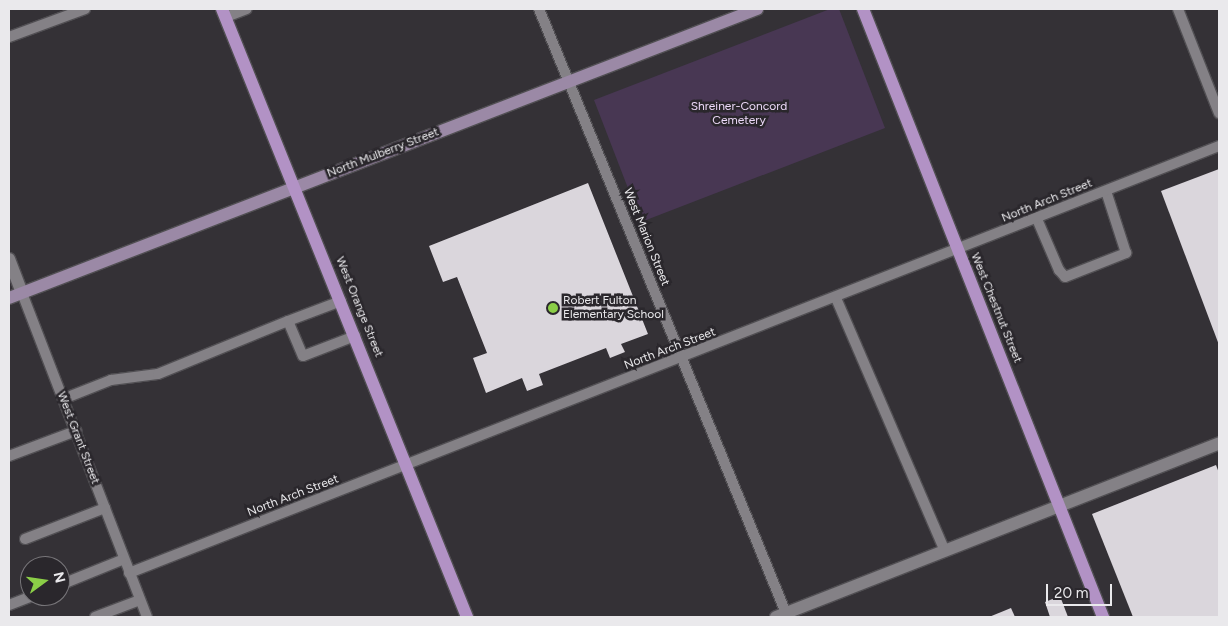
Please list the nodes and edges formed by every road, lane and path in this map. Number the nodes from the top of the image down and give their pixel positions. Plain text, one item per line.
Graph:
1 (85, 9) edge
2 (246, 9) edge
3 (539, 9) edge
4 (757, 9) edge
5 (863, 9) edge
6 (1178, 9) edge
7 (224, 13) edge
8 (9, 37) edge
9 (569, 82) junction
10 (1219, 113) edge
11 (1219, 146) edge
12 (295, 187) junction
13 (1106, 191) junction
14 (1037, 219) junction
15 (958, 250) junction
16 (9, 259) edge
17 (22, 293) junction
18 (9, 298) edge
19 (836, 298) junction
20 (341, 301) junction
21 (288, 321) junction
22 (355, 336) junction
23 (682, 358) junction
24 (63, 399) junction
25 (76, 430) junction
26 (1219, 443) edge
27 (9, 456) edge
28 (408, 464) junction
29 (1059, 506) junction
30 (105, 508) junction
31 (24, 540) dead end
32 (945, 551) junction
33 (124, 559) junction
34 (129, 573) junction
35 (70, 581) edge
36 (140, 600) junction
37 (781, 615) edge
38 (96, 617) edge
39 (147, 617) edge
40 (467, 617) edge
41 (1103, 617) edge

1 - 8 lane
2 - 7 lane
3 - 9 lane, West Marion Street
4 - 9 street, North Mulberry Street
5 - 15 main road, West Chestnut Street
6 - 10 lane
7 - 12 main road, West Orange Street
9 - 12 street, North Mulberry Street
9 - 23 lane, West Marion Street
11 - 13 lane, North Arch Street
12 - 17 street, North Mulberry Street
12 - 20 main road, West Orange Street
13 - 14 lane, North Arch Street
13 - 14 lane
14 - 15 lane, North Arch Street
15 - 19 lane, North Arch Street
15 - 29 main road, West Chestnut Street
16 - 17 street, West Grant Street
17 - 18 street, North Mulberry Street
17 - 24 lane, West Grant Street
19 - 23 lane, North Arch Street
19 - 32 lane
20 - 21 lane
20 - 22 main road, West Orange Street
21 - 22 lane
21 - 24 lane
22 - 28 main road, West Orange Street
23 - 28 lane, North Arch Street
23 - 37 lane, West Marion Street
24 - 25 lane, West Grant Street
25 - 27 lane
25 - 30 lane, West Grant Street
26 - 29 street
28 - 34 lane, North Arch Street
28 - 40 main road, West Orange Street
29 - 32 street
29 - 41 main road, West Chestnut Street
30 - 31 lane
30 - 33 lane, West Grant Street
32 - 37 street
33 - 34 lane, West Grant Street
33 - 35 lane
34 - 36 lane, West Grant Street
36 - 38 lane
36 - 39 lane, West Grant Street

